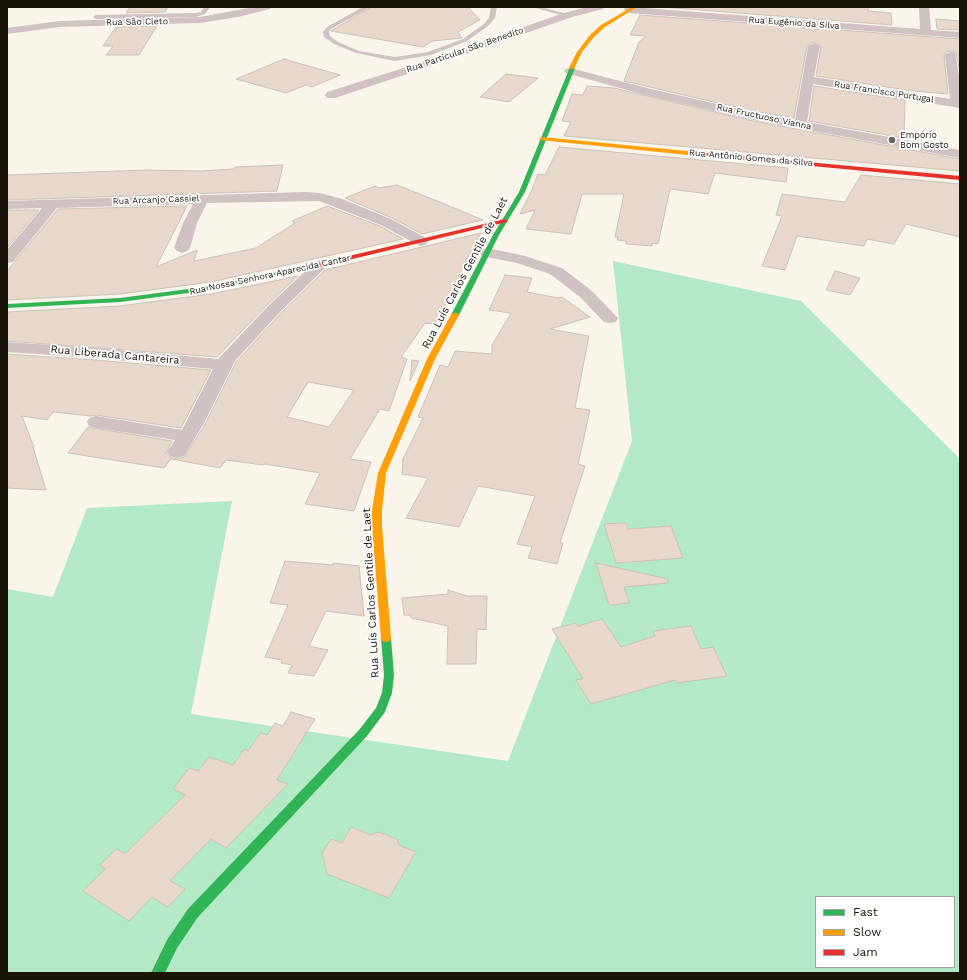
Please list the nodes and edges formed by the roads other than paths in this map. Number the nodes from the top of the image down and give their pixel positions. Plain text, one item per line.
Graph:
1 (206, 7) edge
2 (266, 7) edge
3 (367, 7) edge
4 (494, 7) edge
5 (535, 7) edge
6 (599, 7) edge
7 (924, 7) edge
8 (632, 9) edge
9 (810, 13) dead end
10 (568, 15) junction
11 (96, 17) dead end
12 (809, 24) junction
13 (7, 31) edge
14 (926, 33) junction
15 (960, 35) edge
16 (814, 46) dead end
17 (951, 55) dead end
18 (395, 59) junction
19 (433, 62) junction
20 (570, 71) junction
21 (808, 80) junction
22 (331, 95) dead end
23 (958, 103) edge
24 (800, 125) junction
25 (542, 140) junction
26 (960, 154) edge
27 (960, 178) edge
28 (202, 199) junction
29 (53, 204) junction
30 (7, 205) edge
31 (505, 221) junction
32 (421, 241) junction
33 (182, 248) dead end
34 (487, 253) junction
35 (8, 259) dead end
36 (320, 266) junction
37 (7, 306) edge
38 (610, 318) dead end
39 (7, 347) edge
40 (224, 365) junction
41 (96, 422) dead end
42 (187, 436) junction
43 (177, 452) dead end
44 (158, 973) edge

1 - 11 lane
2 - 13 street, Rua São Cleto
3 - 18 lane
4 - 18 lane
5 - 10 lane
6 - 10 street, Rua Particular São Benedito
7 - 14 street
8 - 12 street, Rua Eugênio da Silva
8 - 20 street, Rua Luís Carlos Gentile de Laet
9 - 12 street
10 - 19 street, Rua Particular São Benedito
12 - 14 street, Rua Eugênio da Silva
14 - 15 street, Rua Eugênio da Silva
16 - 21 street
17 - 23 street
18 - 19 lane
19 - 22 street, Rua Particular São Benedito
20 - 24 street, Rua Fructuoso Vianna
20 - 25 street, Rua Luís Carlos Gentile de Laet
21 - 23 street, Rua Francisco Portugal
21 - 24 street
24 - 26 street, Rua Fructuoso Vianna
25 - 27 street, Rua Antônio Gomes da Silva
25 - 31 street, Rua Luís Carlos Gentile de Laet
28 - 29 street, Rua Arcanjo Cassiel
28 - 32 street, Rua Arcanjo Cassiel
28 - 33 street
29 - 30 street, Rua Arcanjo Cassiel
29 - 35 street
31 - 32 street, Rua Nossa Senhora Aparecida Cantar
31 - 34 street, Rua Luís Carlos Gentile de Laet
32 - 36 street, Rua Nossa Senhora Aparecida Cantar
34 - 38 street
34 - 44 street, Rua Luís Carlos Gentile de Laet
36 - 37 street, Rua Nossa Senhora Aparecida Cantar
36 - 40 street
39 - 40 street, Rua Liberada Cantareira
40 - 42 street
41 - 42 street
42 - 43 street

